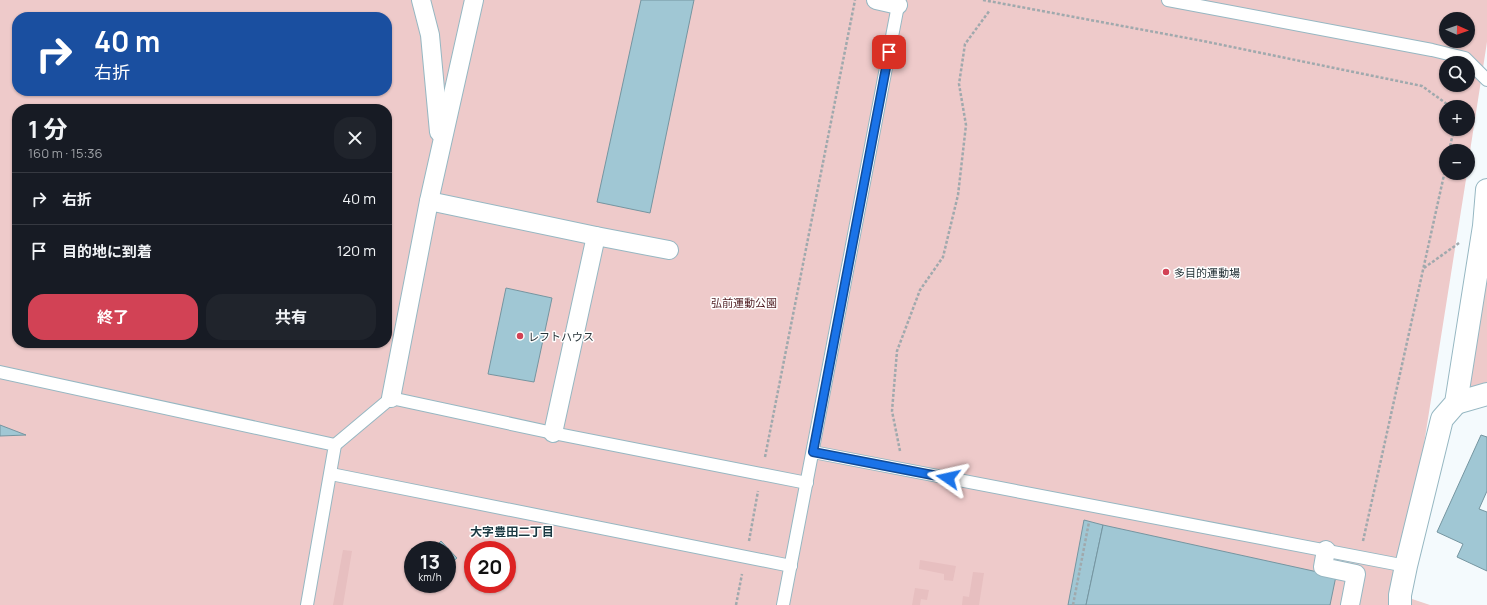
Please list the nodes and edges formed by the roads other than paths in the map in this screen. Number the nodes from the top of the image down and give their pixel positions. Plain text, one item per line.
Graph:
1 (421, 0) edge
2 (474, 0) edge
3 (876, 0) edge
4 (1168, 0) edge
5 (899, 3) edge
6 (1487, 80) edge
7 (440, 154) junction
8 (1487, 190) edge
9 (429, 201) junction
10 (596, 236) junction
11 (670, 250) dead end
12 (0, 372) edge
13 (1487, 394) edge
14 (391, 398) junction
15 (1456, 403) junction
16 (553, 433) junction
17 (335, 445) junction
18 (813, 452) junction
19 (331, 474) junction
20 (807, 483) junction
21 (1326, 550) junction
22 (791, 566) junction
23 (1406, 566) junction
24 (307, 605) edge
25 (783, 605) edge
26 (1350, 605) edge
27 (1400, 605) edge

1 - 7 street
2 - 7 street
3 - 5 street
4 - 6 lane
5 - 18 lane
7 - 9 street
8 - 15 street
9 - 10 street
9 - 14 street
10 - 11 street
10 - 16 street
12 - 17 lane
13 - 15 street
14 - 16 lane
14 - 17 lane
15 - 23 street
16 - 20 lane
17 - 19 lane
18 - 20 lane
18 - 21 lane
19 - 22 lane
19 - 24 lane
20 - 22 lane
21 - 23 lane
21 - 26 street
22 - 25 lane
23 - 27 street

